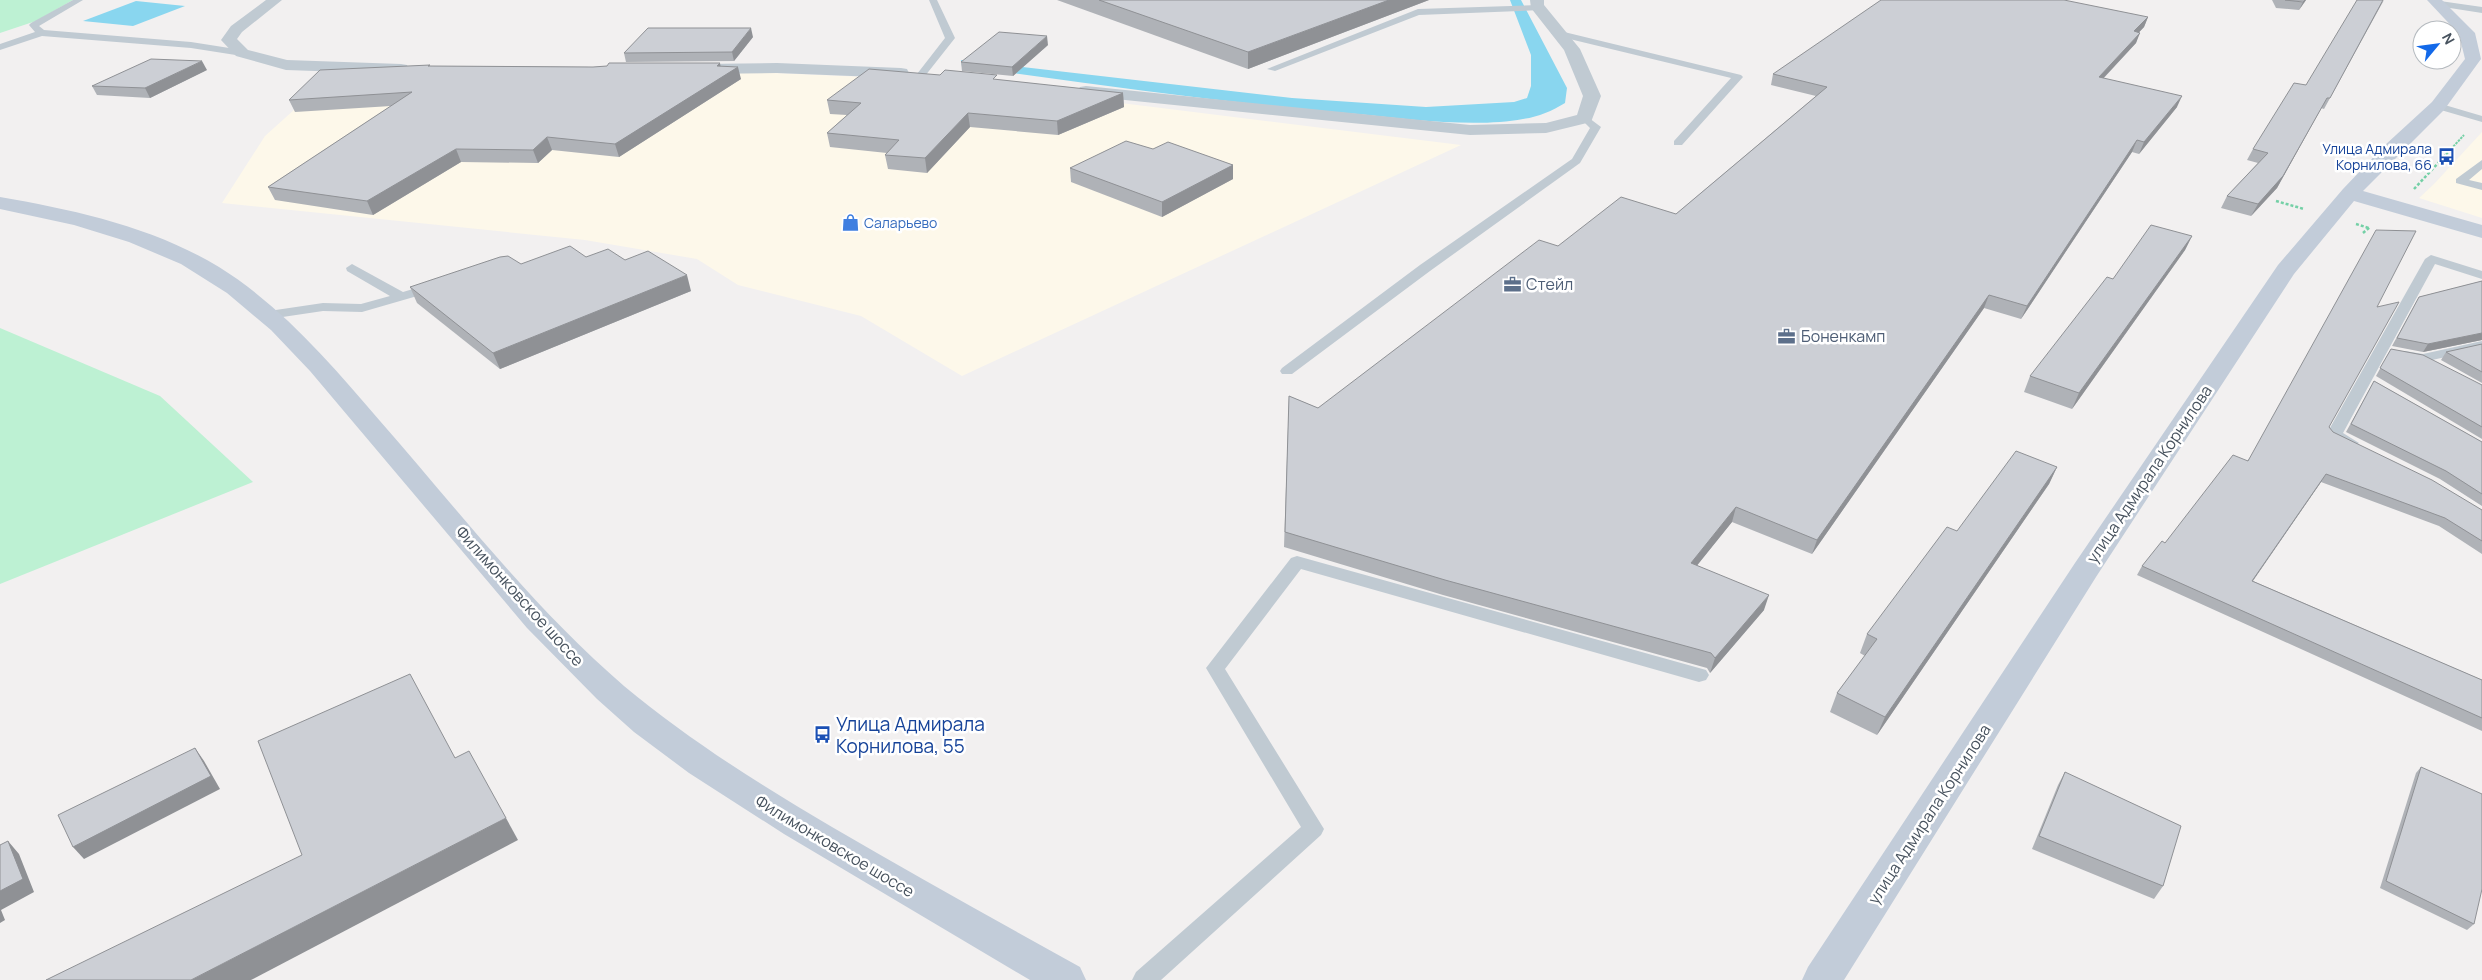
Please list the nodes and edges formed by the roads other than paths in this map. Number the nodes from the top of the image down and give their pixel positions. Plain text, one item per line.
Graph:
1 (79, 0) edge
2 (275, 0) edge
3 (933, 0) edge
4 (2471, 0) edge
5 (2437, 2) edge
6 (1538, 4) edge
7 (2482, 6) edge
8 (2482, 10) edge
9 (40, 33) junction
10 (1556, 33) junction
11 (0, 47) edge
12 (242, 53) junction
13 (417, 69) edge
14 (681, 69) edge
15 (1272, 69) edge
16 (922, 74) junction
17 (942, 76) edge
18 (1068, 90) edge
19 (2438, 106) junction
20 (1585, 118) junction
21 (2482, 119) edge
22 (1678, 143) dead end
23 (2482, 163) edge
24 (2482, 187) edge
25 (2350, 192) junction
26 (0, 203) edge
27 (2482, 232) edge
28 (352, 268) dead end
29 (2482, 275) edge
30 (448, 283) edge
31 (402, 296) junction
32 (268, 314) junction
33 (2482, 345) edge
34 (2381, 350) junction
35 (2423, 358) junction
36 (2440, 367) edge
37 (1287, 370) dead end
38 (2365, 378) junction
39 (2382, 388) edge
40 (2367, 451) edge
41 (1699, 675) dead end
42 (1066, 980) edge
43 (1144, 980) edge
44 (1822, 980) edge

1 - 9 lane
2 - 12 street
3 - 16 lane
4 - 7 lane
5 - 8 lane
5 - 19 main road, улица Адмирала Корнилова
6 - 10 street
6 - 15 lane
9 - 11 lane
9 - 12 lane
10 - 20 street
10 - 22 lane
12 - 13 street
14 - 16 street
16 - 17 street
18 - 20 street
19 - 21 lane
19 - 25 main road, улица Адмирала Корнилова
20 - 37 lane
23 - 24 lane
25 - 27 main road
25 - 44 main road, улица Адмирала Корнилова
26 - 32 main road, Филимонковское шоссе
28 - 31 lane
29 - 34 lane
30 - 31 lane
31 - 32 lane
32 - 42 main road, Филимонковское шоссе
33 - 35 lane
34 - 35 lane
34 - 38 lane
35 - 36 lane
38 - 39 lane
38 - 40 lane
41 - 43 lane

